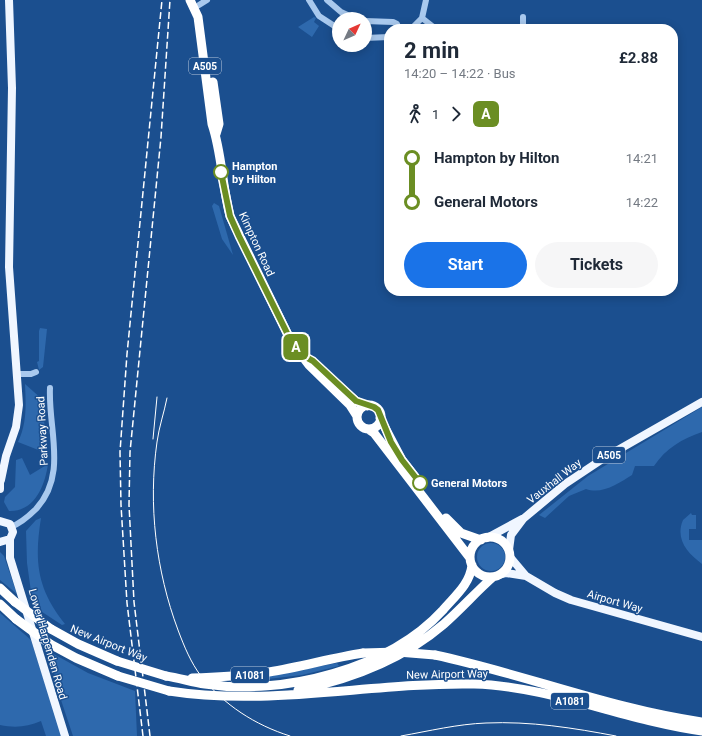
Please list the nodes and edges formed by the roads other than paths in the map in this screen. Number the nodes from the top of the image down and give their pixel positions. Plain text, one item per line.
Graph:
1 (9, 0) edge
2 (190, 0) edge
3 (309, 0) edge
4 (327, 0) edge
5 (426, 0) edge
6 (201, 2) edge
7 (340, 12) edge
8 (523, 17) dead end
9 (422, 18) junction
10 (372, 21) edge
11 (332, 24) edge
12 (397, 24) edge
13 (416, 24) edge
14 (430, 24) edge
15 (523, 24) edge
16 (384, 37) edge
17 (372, 38) edge
18 (216, 134) junction
19 (302, 355) junction
20 (36, 372) dead end
21 (18, 374) junction
22 (50, 388) dead end
23 (702, 402) edge
24 (367, 406) junction
25 (357, 416) junction
26 (380, 418) junction
27 (368, 429) junction
28 (3, 459) edge
29 (0, 482) edge
30 (1, 519) edge
31 (523, 519) junction
32 (12, 527) junction
33 (10, 539) junction
34 (484, 539) junction
35 (0, 543) edge
36 (509, 554) junction
37 (10, 558) junction
38 (471, 561) junction
39 (496, 576) junction
40 (526, 576) junction
41 (0, 588) edge
42 (0, 604) edge
43 (702, 637) edge
44 (177, 678) junction
45 (283, 694) junction
46 (702, 722) edge
47 (702, 731) edge
48 (65, 736) edge

1 - 21 main road
2 - 18 highway, Kimpton Road / A505
3 - 11 street
4 - 7 street
5 - 9 street
6 - 18 highway, Kimpton Road / A505
8 - 15 street
9 - 13 street
9 - 14 street
10 - 12 street
16 - 17 street
18 - 19 highway, Kimpton Road / A505
19 - 24 highway, Kimpton Road / A505
19 - 25 highway, Kimpton Road / A505
20 - 21 street
21 - 28 main road
22 - 32 street, Parkway Road
23 - 31 main road, Vauxhall Way / A505
24 - 25 highway
24 - 26 highway
25 - 27 highway
26 - 27 highway
26 - 34 highway
27 - 38 highway
28 - 29 main road
30 - 32 main road
31 - 34 main road, Vauxhall Way / A505
31 - 36 main road, Vauxhall Way / A505
32 - 33 main road, Lower Harpenden Road
33 - 35 main road
33 - 37 main road, Lower Harpenden Road
34 - 36 highway
34 - 38 highway
35 - 37 main road, Lower Harpenden Road
36 - 39 highway
36 - 40 main road, Airport Way
37 - 48 main road, Lower Harpenden Road
38 - 39 highway
38 - 44 highway, New Airport Way / A1081
39 - 40 main road, Airport Way
39 - 45 highway, New Airport Way / A1081
40 - 43 main road, Airport Way
41 - 44 highway, New Airport Way / A1081, bridge
42 - 45 highway, New Airport Way / A1081, bridge
44 - 46 highway, New Airport Way / A1081, bridge
45 - 47 highway, New Airport Way / A1081

